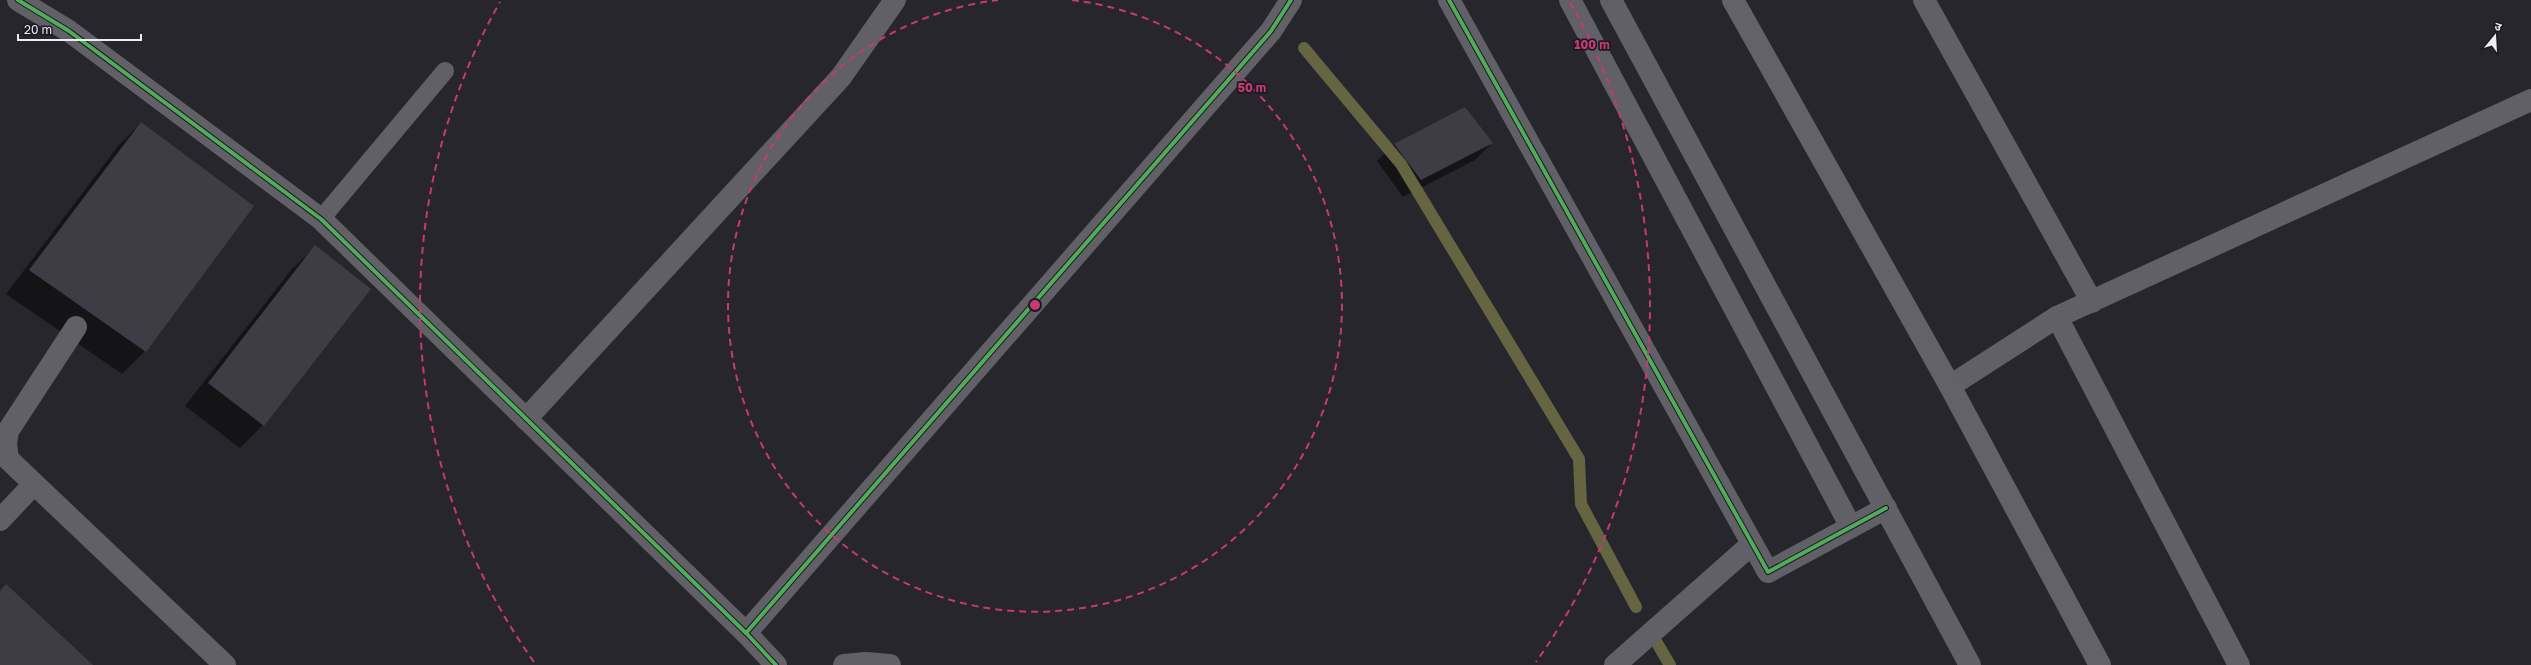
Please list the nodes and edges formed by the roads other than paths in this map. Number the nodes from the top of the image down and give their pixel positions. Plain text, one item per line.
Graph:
1 (18, 0) edge
2 (895, 0) edge
3 (1291, 0) edge
4 (1448, 0) edge
5 (1570, 0) edge
6 (1611, 0) edge
7 (1733, 0) edge
8 (1924, 0) edge
9 (445, 71) dead end
10 (2531, 100) edge
11 (321, 219) junction
12 (2092, 302) junction
13 (2057, 317) junction
14 (76, 328) dead end
15 (1950, 386) junction
16 (526, 419) junction
17 (34, 484) junction
18 (1886, 508) junction
19 (0, 520) edge
20 (1851, 527) junction
21 (1752, 544) junction
22 (746, 632) junction
23 (225, 665) edge
24 (776, 665) edge
25 (844, 665) edge
26 (890, 665) edge
27 (1615, 665) edge
28 (1970, 665) edge
29 (2100, 665) edge
30 (2239, 665) edge

1 - 11 street
2 - 16 street
3 - 22 street
4 - 21 street
5 - 20 street
6 - 18 street
7 - 15 main road
8 - 12 street
9 - 11 lane
10 - 12 street
11 - 16 street
12 - 13 street
13 - 15 street
13 - 30 street
14 - 17 street
15 - 29 main road
16 - 22 street
17 - 19 street
17 - 23 street
18 - 20 street
18 - 28 street
20 - 21 street
21 - 27 street
22 - 24 street
25 - 26 street

